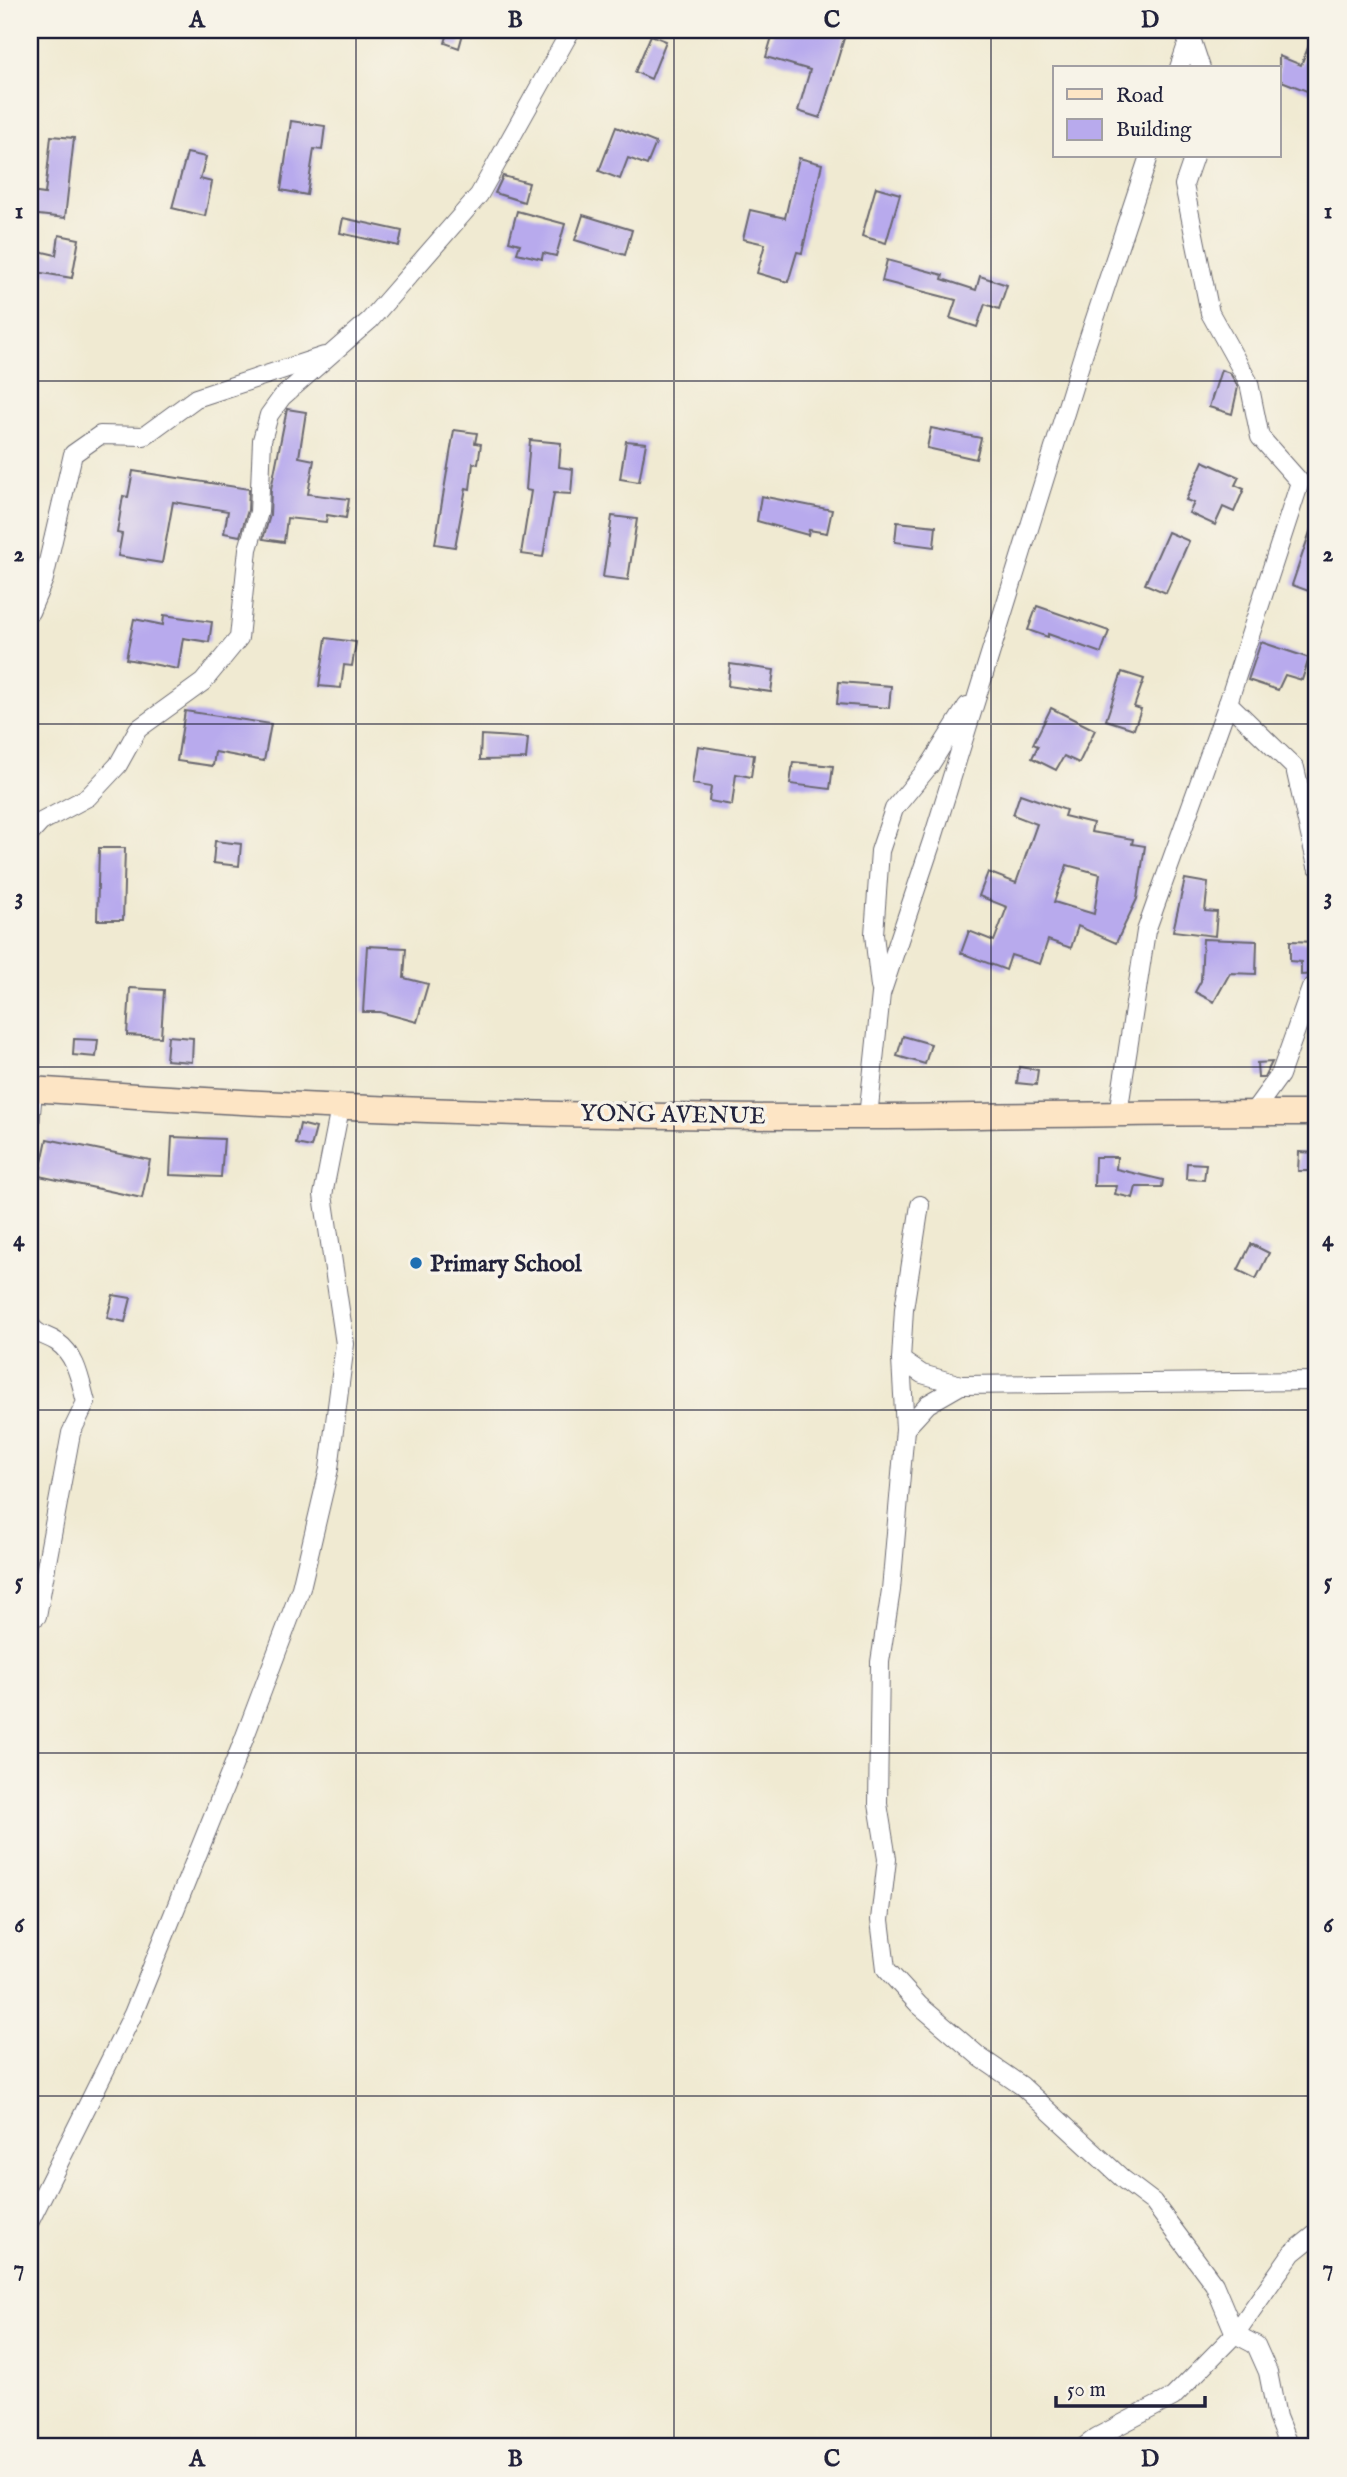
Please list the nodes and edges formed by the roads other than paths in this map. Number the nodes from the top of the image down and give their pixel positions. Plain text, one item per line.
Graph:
1 (571, 30) edge
2 (1191, 33) edge
3 (1180, 66) edge
4 (1200, 66) edge
5 (1148, 158) edge
6 (1193, 158) edge
7 (331, 354) junction
8 (30, 612) edge
9 (979, 685) junction
10 (1228, 704) junction
11 (30, 834) edge
12 (1317, 866) edge
13 (1317, 985) edge
14 (881, 994) junction
15 (31, 1089) edge
16 (340, 1108) junction
17 (1253, 1112) junction
18 (1317, 1113) edge
19 (1118, 1114) junction
20 (868, 1117) junction
21 (30, 1126) edge
22 (920, 1205) dead end
23 (30, 1324) edge
24 (901, 1360) junction
25 (1317, 1381) edge
26 (961, 1384) junction
27 (905, 1429) junction
28 (37, 1616) dead end
29 (30, 2221) edge
30 (1317, 2233) edge
31 (1235, 2333) junction
32 (1084, 2447) edge
33 (1289, 2447) edge

1 - 7 street
2 - 3 street
2 - 4 street
5 - 9 street
6 - 10 street
7 - 8 street
7 - 11 street
9 - 14 street
9 - 14 street
10 - 12 street
10 - 19 street
13 - 17 street
14 - 20 street
15 - 16 street, YONG AVENUE
15 - 21 street
16 - 20 street, YONG AVENUE
16 - 29 street
17 - 18 street, YONG AVENUE
17 - 19 street, YONG AVENUE
19 - 20 street, YONG AVENUE
22 - 24 street
23 - 28 street
24 - 26 street
24 - 27 street
25 - 26 street
26 - 27 street
27 - 31 street
30 - 31 street
31 - 32 street
31 - 33 street

